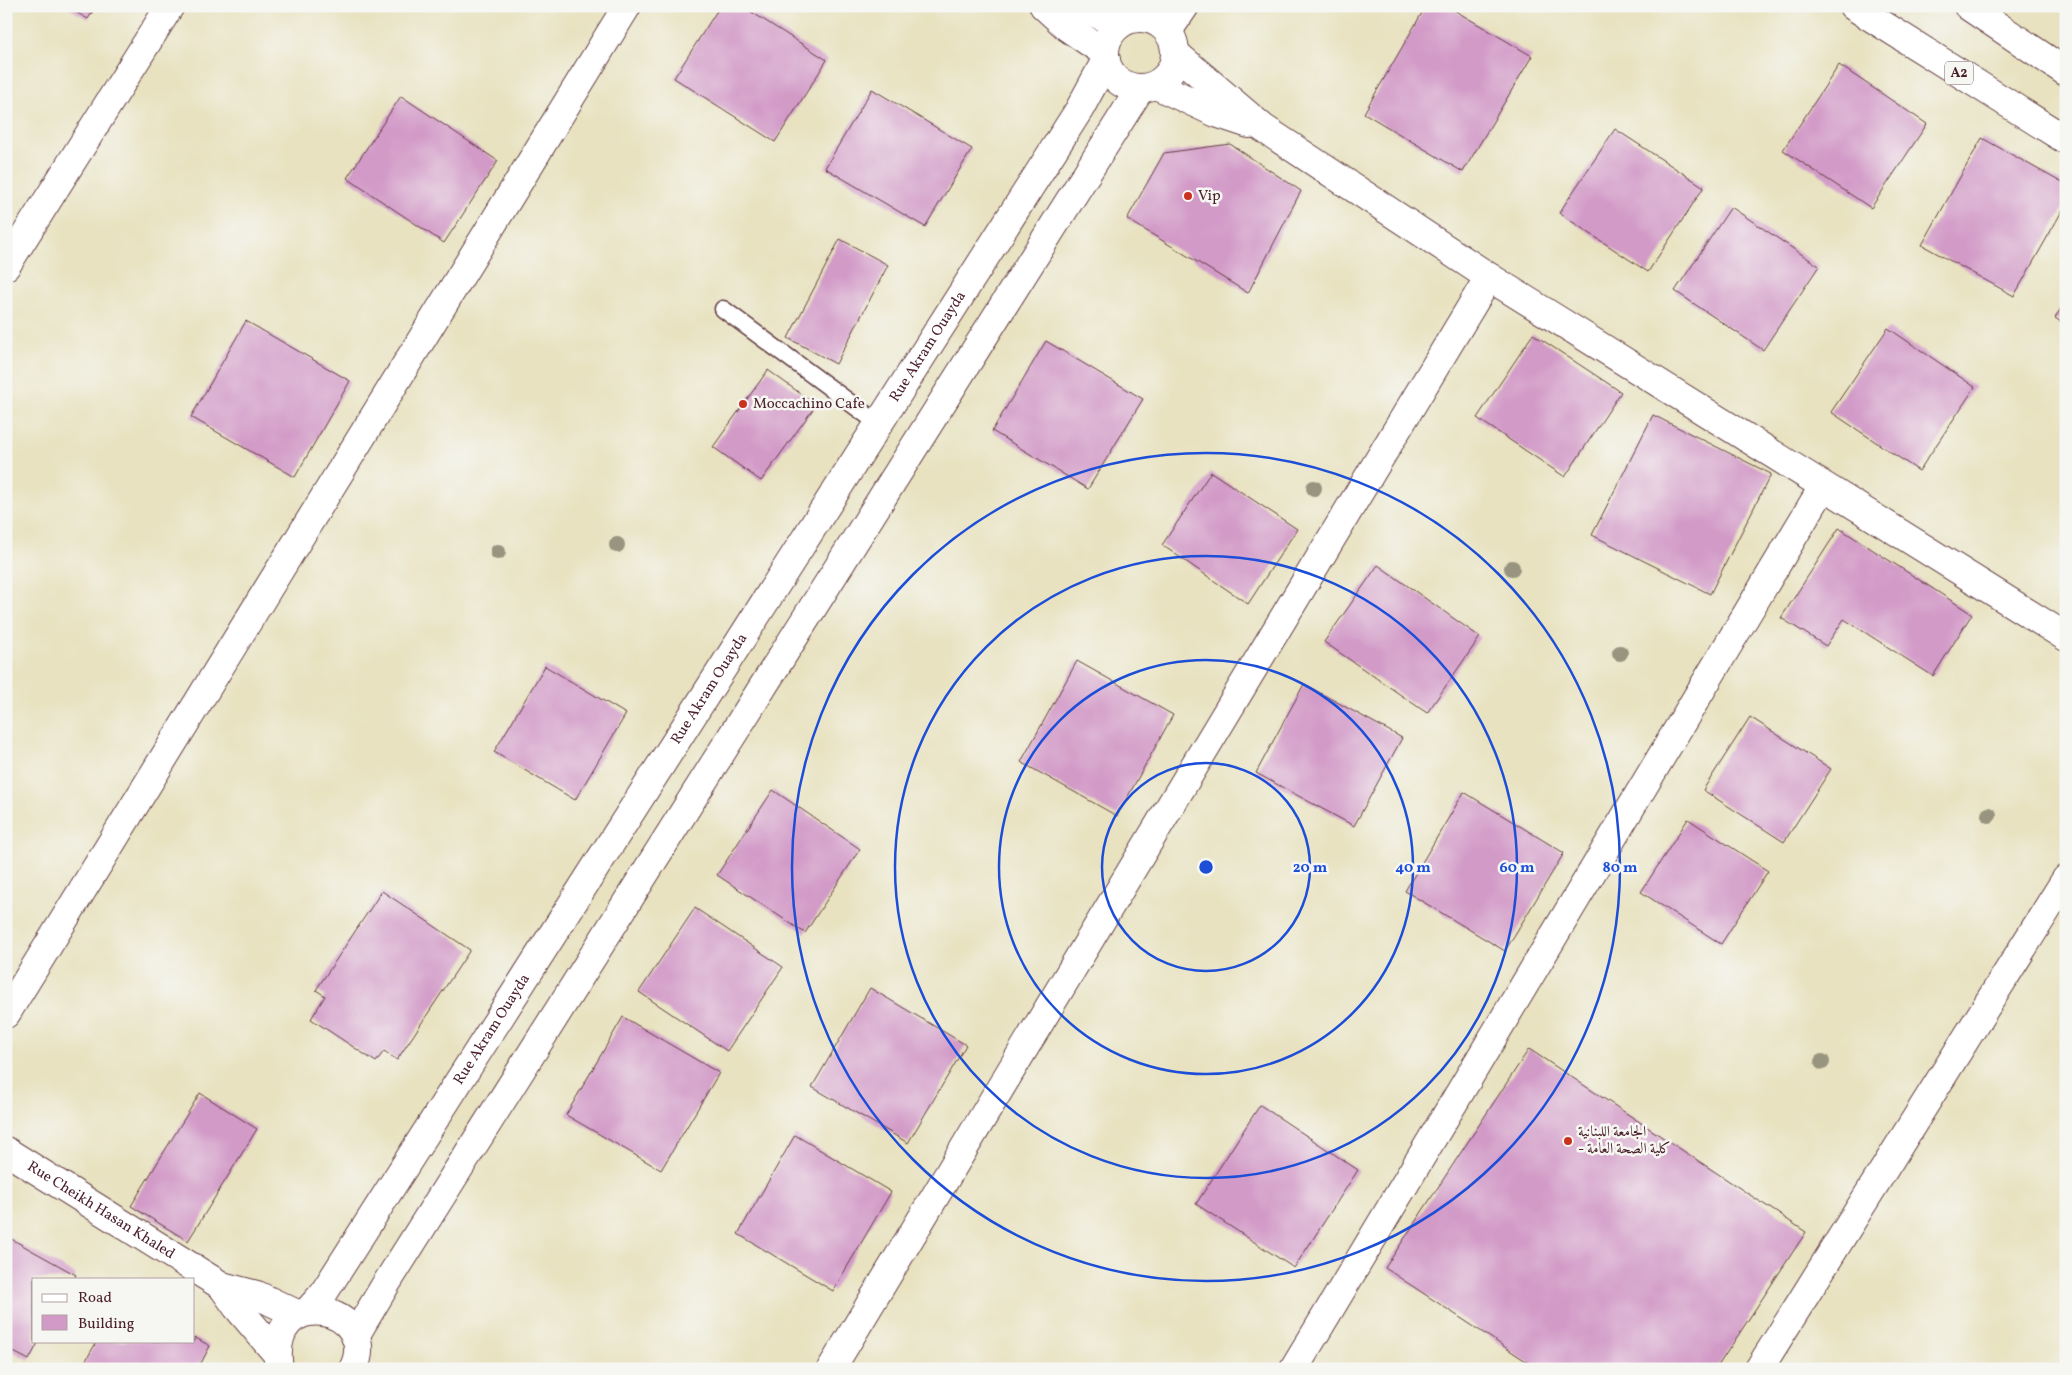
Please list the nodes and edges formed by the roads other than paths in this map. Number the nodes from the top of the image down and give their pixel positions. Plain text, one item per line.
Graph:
1 (170, 6) edge
2 (627, 6) edge
3 (1044, 6) edge
4 (1080, 6) edge
5 (1184, 6) edge
6 (1853, 6) edge
7 (1968, 6) edge
8 (1127, 18) edge
9 (1172, 42) junction
10 (1106, 56) junction
11 (2066, 72) edge
12 (1148, 87) junction
13 (1263, 128) junction
14 (2066, 140) edge
15 (6, 266) edge
16 (1489, 277) junction
17 (723, 309) dead end
18 (879, 424) junction
19 (1824, 487) junction
20 (2066, 637) edge
21 (2066, 880) edge
22 (6, 1014) edge
23 (6, 1150) edge
24 (222, 1286) junction
25 (303, 1313) junction
26 (359, 1356) edge
27 (278, 1362) edge
28 (831, 1369) edge
29 (1294, 1369) edge
30 (1759, 1369) edge

1 - 15 main road
2 - 22 main road
3 - 10 main road
4 - 8 main road
5 - 9 main road
6 - 14 main road, A2
7 - 11 main road
8 - 9 main road
8 - 10 main road
9 - 12 main road
9 - 13 main road
10 - 12 main road
10 - 18 main road, Rue Akram Ouayda
12 - 13 main road
12 - 26 main road
13 - 16 main road
16 - 19 main road
16 - 28 main road
17 - 18 lane
18 - 25 main road, Rue Akram Ouayda
19 - 20 main road
19 - 29 main road
21 - 30 main road
23 - 24 main road, Rue Cheikh Hasan Khaled
24 - 25 main road, Rue Cheikh Hasan Khaled
24 - 27 main road, Rue Cheikh Hasan Khaled
25 - 26 main road
25 - 27 main road, Rue Akram Ouayda

